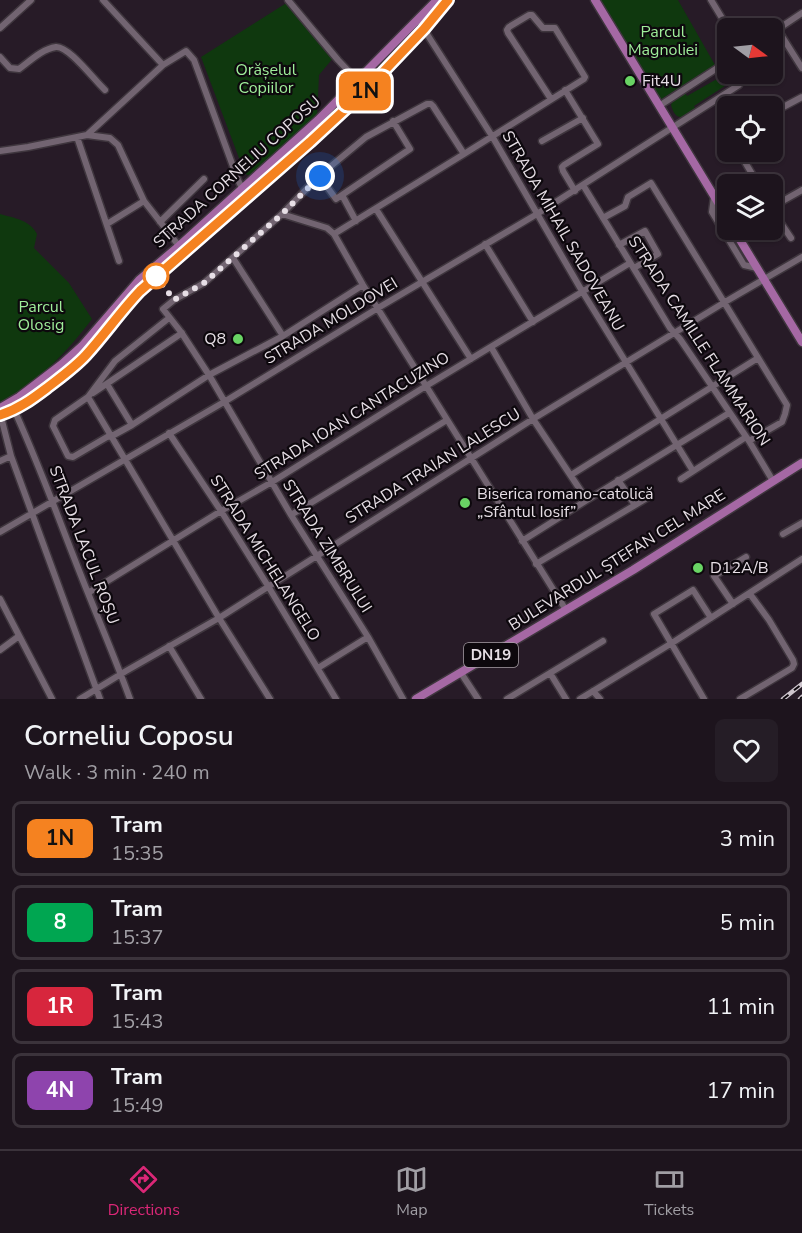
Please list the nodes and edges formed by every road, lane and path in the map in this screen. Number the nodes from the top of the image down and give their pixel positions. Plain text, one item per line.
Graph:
1 (31, 0) edge
2 (103, 0) edge
3 (288, 0) edge
4 (437, 0) edge
5 (595, 0) edge
6 (711, 0) edge
7 (802, 13) edge
8 (722, 18) edge
9 (418, 20) junction
10 (783, 26) edge
11 (0, 28) edge
12 (783, 42) edge
13 (0, 57) edge
14 (163, 65) junction
15 (717, 68) edge
16 (802, 68) edge
17 (358, 81) junction
18 (739, 84) edge
19 (105, 90) dead end
20 (565, 90) junction
21 (802, 97) edge
22 (551, 99) junction
23 (659, 106) junction
24 (783, 107) edge
25 (583, 118) junction
26 (393, 121) junction
27 (672, 128) junction
28 (87, 135) junction
29 (492, 136) junction
30 (77, 137) junction
31 (542, 141) dead end
32 (0, 151) edge
33 (464, 154) junction
34 (204, 179) dead end
35 (325, 184) dead end
36 (583, 185) junction
37 (242, 188) junction
38 (802, 190) edge
39 (575, 191) junction
40 (342, 195) junction
41 (714, 196) junction
42 (144, 201) junction
43 (717, 201) edge
44 (783, 202) edge
45 (376, 209) junction
46 (282, 214) junction
47 (537, 214) junction
48 (603, 218) junction
49 (356, 220) junction
50 (160, 222) junction
51 (107, 224) junction
52 (783, 226) edge
53 (334, 234) junction
54 (791, 238) dead end
55 (740, 240) edge
56 (485, 244) junction
57 (619, 245) junction
58 (179, 246) junction
59 (233, 258) junction
60 (801, 259) edge
61 (119, 261) dead end
62 (632, 266) junction
63 (757, 268) junction
64 (764, 279) junction
65 (422, 282) junction
66 (363, 285) junction
67 (582, 291) junction
68 (725, 302) junction
69 (378, 308) junction
70 (169, 318) junction
71 (533, 322) junction
72 (799, 330) edge
73 (182, 333) junction
74 (675, 333) junction
75 (283, 336) junction
76 (802, 342) edge
77 (491, 347) junction
78 (758, 358) junction
79 (471, 359) junction
80 (625, 362) junction
81 (209, 375) junction
82 (107, 384) junction
83 (426, 386) junction
84 (712, 386) junction
85 (88, 397) junction
86 (224, 402) junction
87 (11, 403) junction
88 (0, 408) edge
89 (729, 413) junction
90 (0, 414) edge
91 (659, 418) junction
92 (533, 419) junction
93 (447, 420) junction
94 (1, 421) edge
95 (132, 425) junction
96 (169, 433) junction
97 (112, 436) junction
98 (747, 439) junction
99 (676, 445) junction
100 (11, 456) junction
101 (125, 459) junction
102 (471, 459) junction
103 (0, 461) edge
104 (802, 463) edge
105 (693, 471) junction
106 (571, 475) junction
107 (681, 479) dead end
108 (618, 480) junction
109 (773, 481) junction
110 (272, 482) junction
111 (647, 498) dead end
112 (586, 500) junction
113 (53, 502) junction
114 (635, 505) junction
115 (221, 511) junction
116 (32, 514) junction
117 (291, 515) junction
118 (800, 524) edge
119 (0, 532) edge
120 (802, 533) edge
121 (783, 534) dead end
122 (173, 540) junction
123 (522, 541) junction
124 (318, 556) junction
125 (746, 557) dead end
126 (802, 558) edge
127 (536, 564) junction
128 (268, 586) junction
129 (88, 593) junction
130 (750, 594) junction
131 (0, 599) edge
132 (733, 604) junction
133 (566, 610) junction
134 (219, 618) junction
135 (711, 618) junction
136 (19, 636) junction
137 (368, 637) junction
138 (603, 641) dead end
139 (672, 643) junction
140 (169, 646) junction
141 (0, 650) edge
142 (318, 668) junction
143 (461, 673) junction
144 (550, 673) junction
145 (121, 674) junction
146 (96, 689) junction
147 (593, 691) junction
148 (52, 699) edge
149 (80, 699) edge
150 (100, 699) edge
151 (130, 699) edge
152 (201, 699) edge
153 (270, 699) edge
154 (336, 699) edge
155 (403, 699) edge
156 (416, 699) edge
157 (478, 699) edge
158 (507, 699) edge
159 (566, 699) edge
160 (580, 699) edge
161 (600, 699) edge
162 (704, 699) edge
163 (740, 699) edge

1 - 11 street
2 - 14 street
3 - 17 street
4 - 9 main road, STRADA CORNELIU COPOSU
5 - 23 main road
6 - 8 street
7 - 10 street
9 - 17 main road, STRADA CORNELIU COPOSU
9 - 29 street, STRADA MIHAIL SADOVEANU
12 - 16 street
13 - 19 street
14 - 28 street
14 - 37 street
15 - 23 street
17 - 37 main road, STRADA CORNELIU COPOSU
18 - 27 street, STRADA MOLDOVEI
20 - 22 street
20 - 22 street
20 - 25 street
21 - 24 street
22 - 29 street
23 - 27 main road
25 - 31 street
25 - 39 street
26 - 33 street
26 - 40 street
26 - 46 street
27 - 36 street, STRADA MOLDOVEI
27 - 41 main road
28 - 30 street
28 - 42 street
29 - 33 street
29 - 47 street, STRADA MIHAIL SADOVEANU
30 - 32 street
30 - 51 street
33 - 45 street
34 - 50 street
35 - 40 street
36 - 39 street, STRADA MOLDOVEI
36 - 48 street, STRADA CAMILLE FLAMMARION
37 - 58 main road, STRADA CORNELIU COPOSU
38 - 44 street
39 - 47 street, STRADA MOLDOVEI
40 - 49 street
41 - 43 main road
41 - 63 street
42 - 50 street
42 - 51 street
45 - 49 street
45 - 65 street
46 - 53 street
46 - 59 street
47 - 56 street, STRADA MOLDOVEI
47 - 67 street, STRADA MIHAIL SADOVEANU
48 - 57 street, STRADA CAMILLE FLAMMARION
48 - 68 street
49 - 53 street
50 - 58 street
51 - 61 street
52 - 54 street
53 - 66 street
55 - 63 main road
56 - 65 street, STRADA MOLDOVEI
56 - 71 street
57 - 62 street, STRADA CAMILLE FLAMMARION
57 - 62 street, STRADA IOAN CANTACUZINO
58 - 87 main road, STRADA CORNELIU COPOSU
59 - 70 street
59 - 75 street
60 - 64 street, STRADA TRAIAN LALESCU
62 - 67 street, STRADA IOAN CANTACUZINO
62 - 74 street, STRADA CAMILLE FLAMMARION
63 - 64 main road
64 - 68 street, STRADA TRAIAN LALESCU
64 - 72 main road
65 - 69 street, STRADA MOLDOVEI
65 - 79 street
66 - 69 street
66 - 75 street
67 - 71 street, STRADA IOAN CANTACUZINO
67 - 80 street, STRADA MIHAIL SADOVEANU
68 - 74 street, STRADA TRAIAN LALESCU
68 - 78 street
69 - 83 street
69 - 86 street, STRADA MOLDOVEI
70 - 73 street, STRADA ZIMBRULUI
70 - 85 street
71 - 77 street, STRADA IOAN CANTACUZINO
72 - 76 main road
73 - 81 street, STRADA ZIMBRULUI
73 - 82 street
74 - 80 street, STRADA TRAIAN LALESCU
74 - 84 street, STRADA CAMILLE FLAMMARION
75 - 81 street
77 - 79 street, STRADA IOAN CANTACUZINO
77 - 92 street
78 - 84 street
78 - 98 street
79 - 83 street, STRADA IOAN CANTACUZINO
80 - 91 street, STRADA MIHAIL SADOVEANU
80 - 92 street, STRADA TRAIAN LALESCU
81 - 86 street, STRADA ZIMBRULUI
81 - 95 street
82 - 85 street
82 - 95 street
83 - 93 street
83 - 110 street, STRADA IOAN CANTACUZINO
84 - 89 street, STRADA CAMILLE FLAMMARION
84 - 91 street
85 - 97 street
85 - 97 street
86 - 96 street, STRADA MOLDOVEI
86 - 110 street, STRADA ZIMBRULUI
87 - 88 main road, STRADA CORNELIU COPOSU
87 - 113 street, STRADA LACUL ROȘU
89 - 98 street, STRADA CAMILLE FLAMMARION
89 - 99 street
90 - 94 street
91 - 99 street, STRADA MIHAIL SADOVEANU
91 - 106 street
92 - 102 street, STRADA TRAIAN LALESCU
92 - 106 street
93 - 102 street
93 - 117 street
94 - 100 street
95 - 97 street
96 - 101 street, STRADA MOLDOVEI
96 - 115 street, STRADA MICHELANGELO
97 - 101 street
98 - 105 street
98 - 109 street, STRADA CAMILLE FLAMMARION
99 - 105 street, STRADA MIHAIL SADOVEANU
99 - 108 street
100 - 103 street
100 - 116 street
101 - 113 street, STRADA MOLDOVEI
101 - 122 street
102 - 123 street
102 - 124 street, STRADA TRAIAN LALESCU
104 - 109 main road, BULEVARDUL ȘTEFAN CEL MARE / DN19
105 - 107 street
106 - 112 street
108 - 112 street
108 - 114 street
109 - 133 main road, BULEVARDUL ȘTEFAN CEL MARE / DN19
110 - 115 street, STRADA IOAN CANTACUZINO
110 - 117 street, STRADA ZIMBRULUI
111 - 114 street
112 - 123 street
113 - 116 street, STRADA MOLDOVEI
113 - 129 street, STRADA LACUL ROȘU
114 - 127 street
115 - 122 street, STRADA IOAN CANTACUZINO
115 - 128 street, STRADA MICHELANGELO
116 - 119 street, STRADA MOLDOVEI
116 - 146 street
117 - 124 street, STRADA ZIMBRULUI
118 - 120 street
118 - 121 street
122 - 129 street, STRADA IOAN CANTACUZINO
122 - 134 street
123 - 127 street
124 - 128 street, STRADA TRAIAN LALESCU
124 - 137 street, STRADA ZIMBRULUI
125 - 132 street
126 - 130 street
127 - 133 street
128 - 134 street, STRADA TRAIAN LALESCU
128 - 142 street, STRADA MICHELANGELO
129 - 145 street, STRADA LACUL ROȘU
130 - 132 street
130 - 163 street
131 - 136 street
132 - 135 street
133 - 143 main road, BULEVARDUL ȘTEFAN CEL MARE / DN19
134 - 140 street, STRADA TRAIAN LALESCU
134 - 153 street
135 - 139 street
135 - 139 street
136 - 141 street
136 - 148 street
137 - 142 street
137 - 155 street, STRADA ZIMBRULUI
138 - 144 street
139 - 147 street
139 - 162 street
140 - 145 street, STRADA TRAIAN LALESCU
140 - 152 street
142 - 154 street, STRADA MICHELANGELO
143 - 156 main road, BULEVARDUL ȘTEFAN CEL MARE / DN19
143 - 157 street
144 - 158 street
144 - 159 street
145 - 146 street, STRADA TRAIAN LALESCU
145 - 151 street, STRADA LACUL ROȘU
146 - 149 street, STRADA TRAIAN LALESCU
146 - 150 street
147 - 160 street
147 - 161 street

